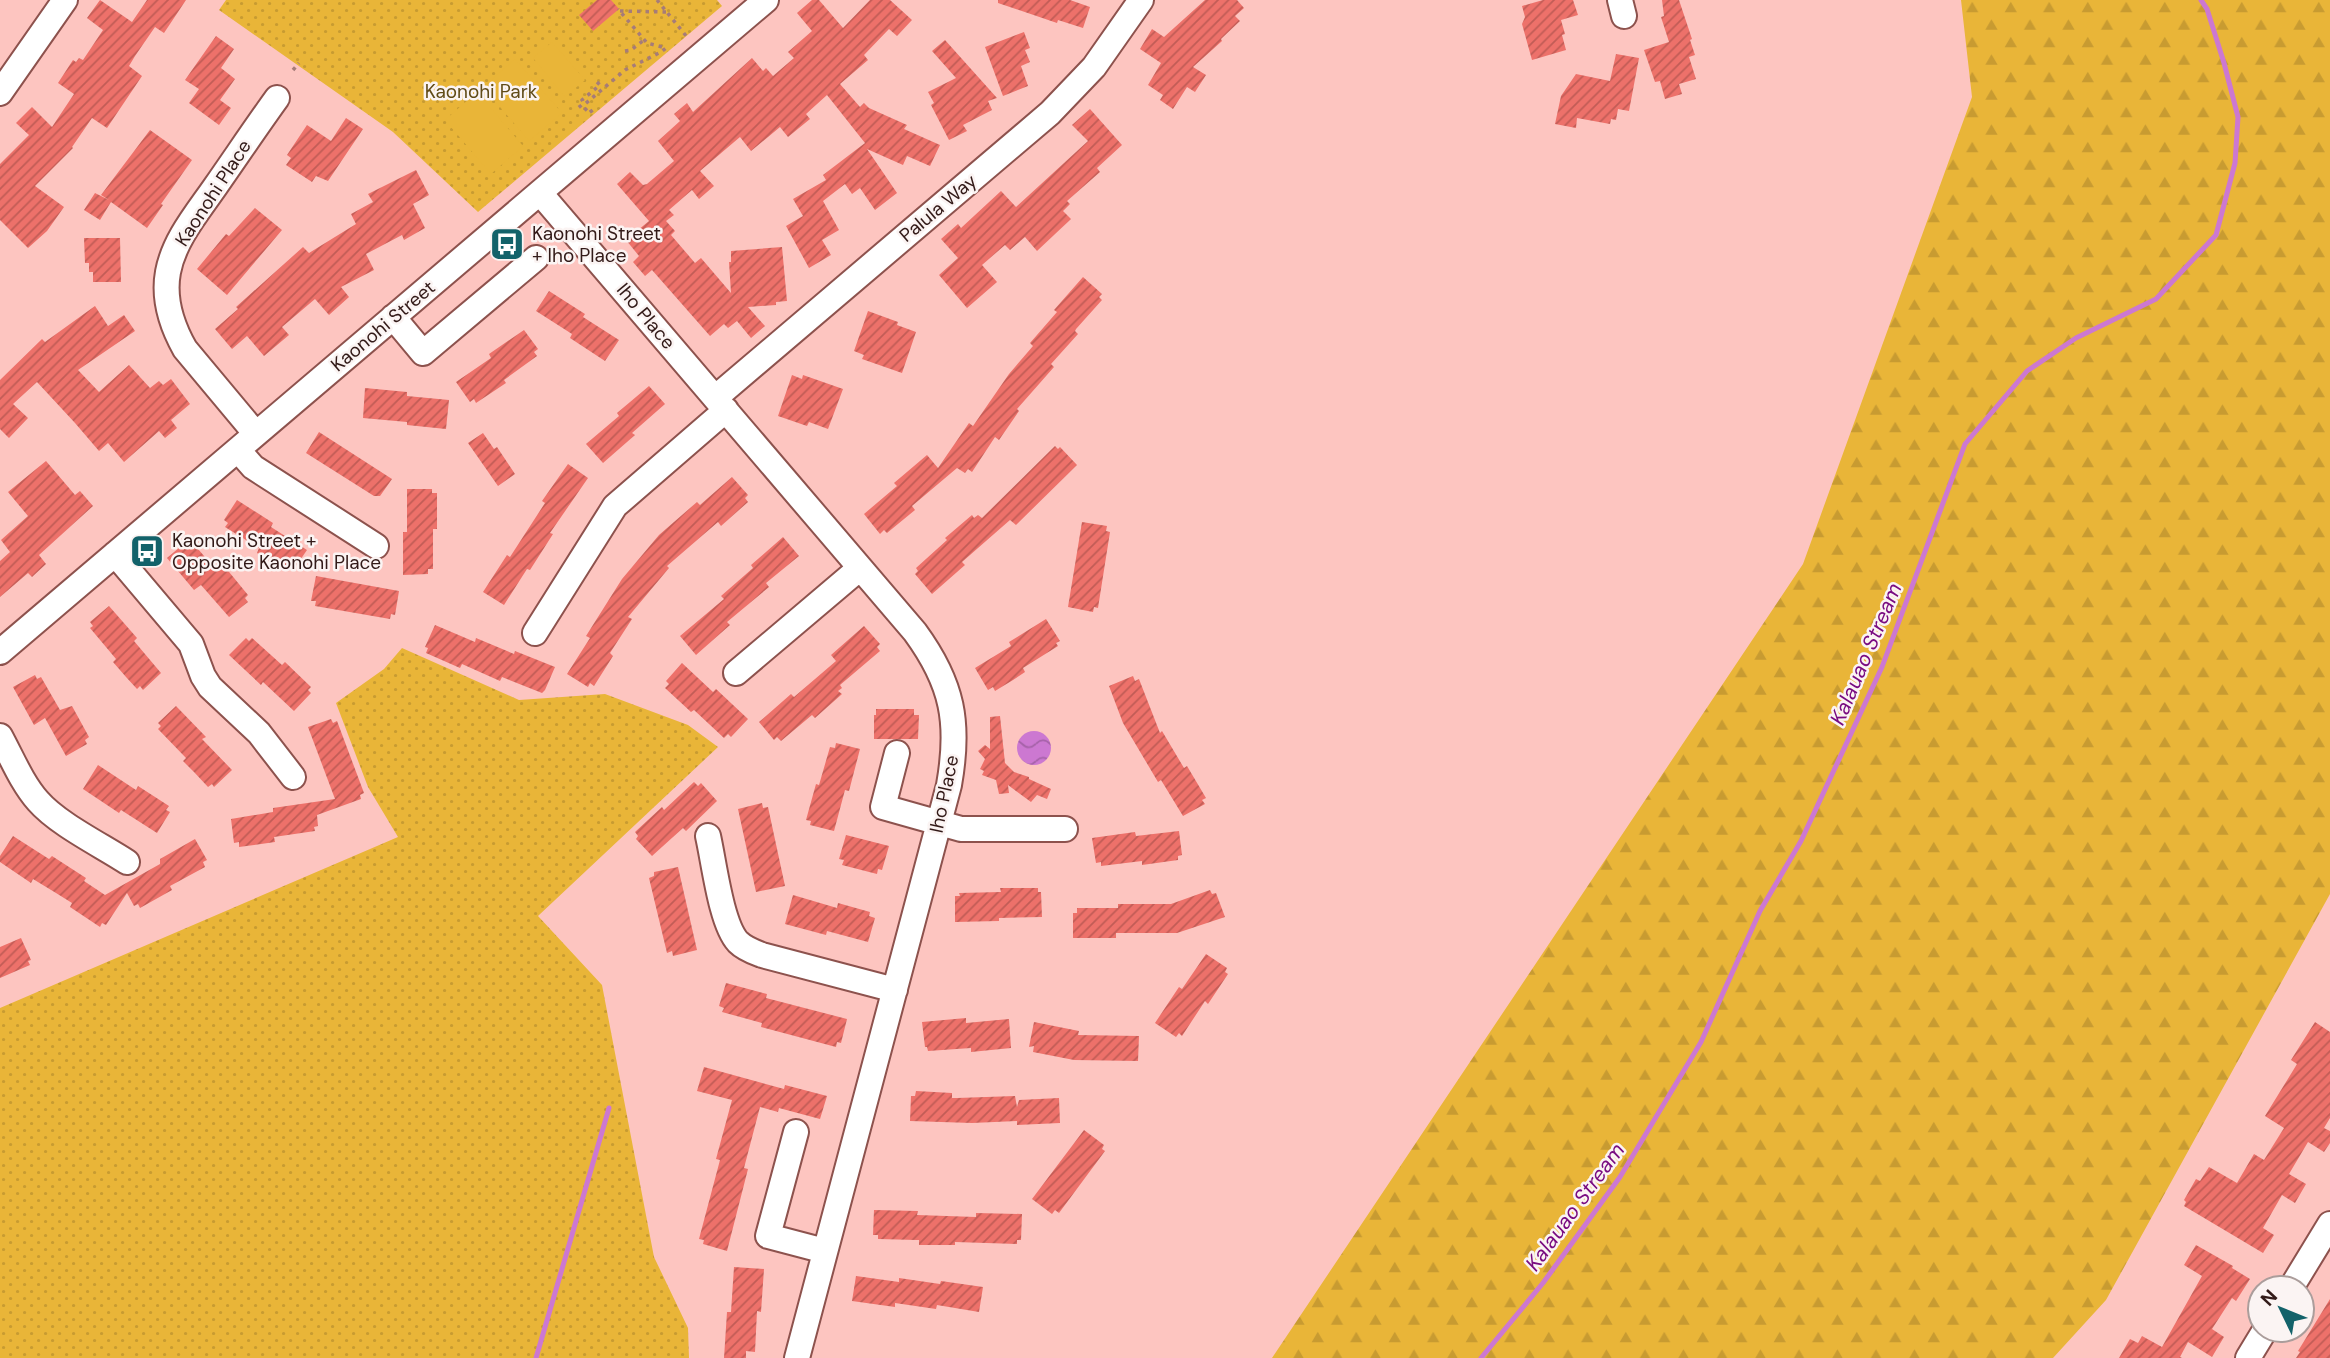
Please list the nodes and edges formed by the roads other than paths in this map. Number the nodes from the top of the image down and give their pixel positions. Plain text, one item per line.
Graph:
1 (65, 0) edge
2 (766, 0) edge
3 (1141, 0) edge
4 (0, 93) edge
5 (277, 97) dead end
6 (540, 193) junction
7 (534, 246) road end
8 (393, 317) junction
9 (720, 404) junction
10 (247, 442) junction
11 (376, 546) dead end
12 (115, 554) junction
13 (860, 568) junction
14 (535, 633) dead end
15 (0, 652) edge
16 (736, 673) dead end
17 (0, 736) edge
18 (897, 753) dead end
19 (293, 777) dead end
20 (939, 822) junction
21 (1065, 828) dead end
22 (708, 836) dead end
23 (127, 862) dead end
24 (895, 990) junction
25 (796, 1132) dead end
26 (2330, 1224) edge
27 (825, 1251) junction
28 (2300, 1274) edge
29 (797, 1358) edge

1 - 4 street
2 - 6 street, Kaonohi Street
3 - 9 street, Palula Way
5 - 10 street, Kaonohi Place
6 - 8 street, Kaonohi Street
6 - 9 street, Iho Place
7 - 8 street
8 - 10 street, Kaonohi Street
9 - 13 street, Iho Place
9 - 14 street, Palula Way
10 - 11 street, Kaonohi Place
10 - 12 street, Kaonohi Street
12 - 15 street, Kaonohi Street
12 - 19 street
13 - 16 street
13 - 20 street, Iho Place
17 - 23 street
18 - 20 street
20 - 21 street
20 - 24 street, Iho Place
22 - 24 street
24 - 27 street, Iho Place
25 - 27 street
26 - 28 street
27 - 29 street, Iho Place

